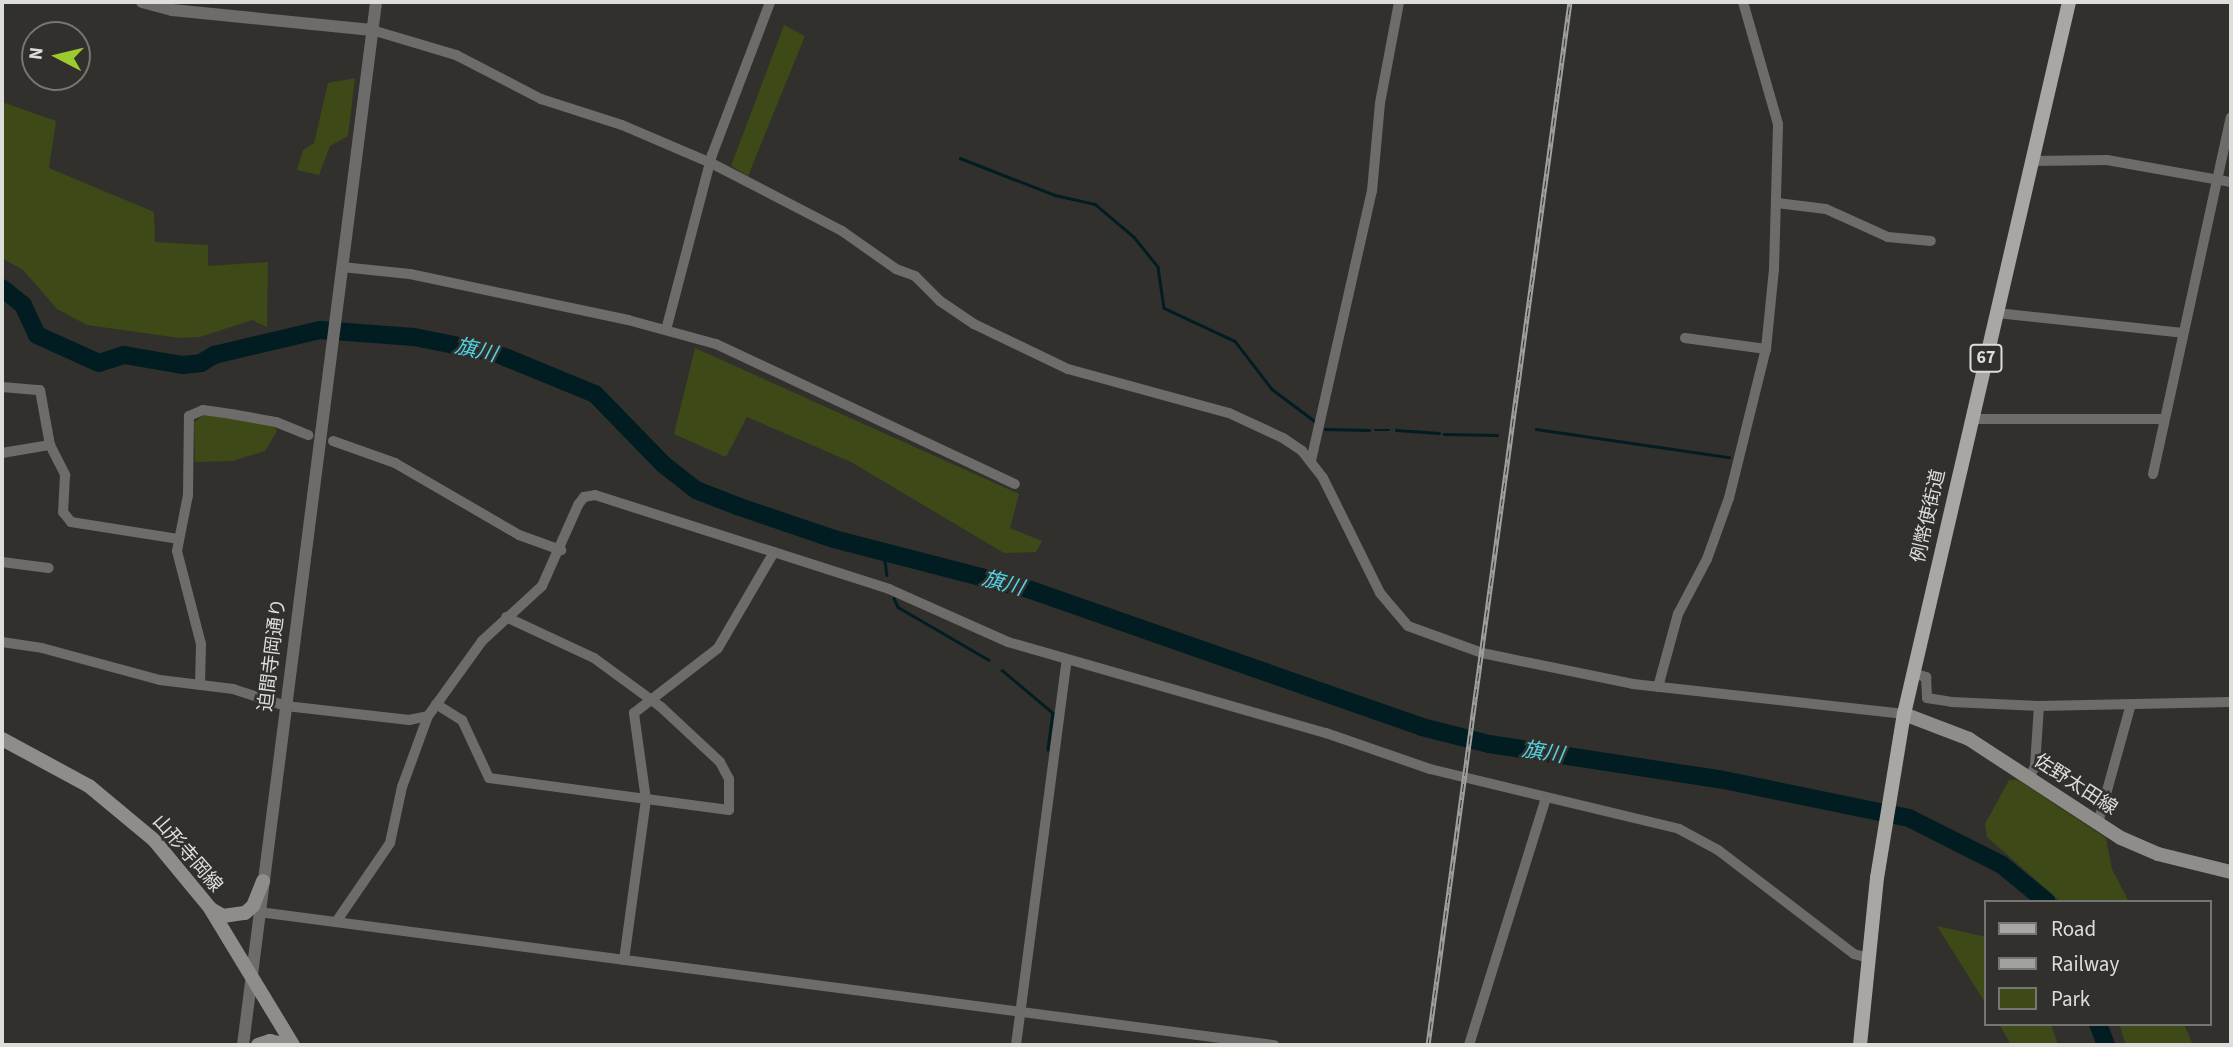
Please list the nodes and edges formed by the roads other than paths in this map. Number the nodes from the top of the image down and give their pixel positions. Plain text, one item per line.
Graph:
1 (142, 2) edge
2 (376, 2) edge
3 (770, 2) edge
4 (1399, 2) edge
5 (1743, 2) edge
6 (2069, 2) edge
7 (372, 30) junction
8 (2231, 117) edge
9 (2031, 161) junction
10 (711, 163) junction
11 (2218, 180) junction
12 (2231, 183) edge
13 (1777, 203) junction
14 (1931, 241) dead end
15 (342, 269) junction
16 (1997, 313) junction
17 (666, 330) junction
18 (2183, 333) junction
19 (1685, 338) dead end
20 (1766, 349) junction
21 (2, 387) edge
22 (1971, 419) junction
23 (2164, 419) junction
24 (309, 435) dead end
25 (333, 441) dead end
26 (50, 445) junction
27 (2, 453) edge
28 (1311, 461) junction
29 (2153, 474) dead end
30 (1015, 484) dead end
31 (178, 539) junction
32 (561, 550) junction
33 (774, 552) junction
34 (2, 562) edge
35 (49, 568) dead end
36 (506, 617) junction
37 (2, 642) edge
38 (1067, 660) junction
39 (1912, 673) junction
40 (200, 685) junction
41 (1658, 687) junction
42 (651, 698) junction
43 (2231, 702) edge
44 (436, 704) junction
45 (2131, 704) junction
46 (286, 706) junction
47 (2039, 706) junction
48 (1904, 713) junction
49 (428, 716) junction
50 (2, 739) edge
51 (2029, 778) junction
52 (1546, 798) junction
53 (646, 800) junction
54 (2098, 823) junction
55 (2231, 872) edge
56 (263, 881) junction
57 (210, 908) junction
58 (259, 912) junction
59 (336, 922) junction
60 (1869, 958) junction
61 (624, 960) junction
62 (252, 974) junction
63 (1020, 1011) junction
64 (243, 1045) edge
65 (258, 1045) edge
66 (286, 1045) edge
67 (293, 1045) edge
68 (1016, 1045) edge
69 (1274, 1045) edge
70 (1469, 1045) edge
71 (1860, 1045) edge

1 - 7 street
2 - 7 street, 迫間寺岡通り
3 - 10 street
4 - 28 street
5 - 13 street
6 - 9 main road, 例幣使街道 / 67
7 - 10 street
7 - 15 street, 迫間寺岡通り
8 - 11 street
9 - 11 street
9 - 16 main road, 例幣使街道 / 67
10 - 17 street
10 - 28 street
11 - 12 street
11 - 18 street
13 - 14 street
13 - 20 street
15 - 17 street
15 - 46 street, 迫間寺岡通り
16 - 18 street
16 - 22 main road, 例幣使街道 / 67
17 - 30 street
18 - 23 street
19 - 20 street
20 - 41 street
21 - 26 street
22 - 23 street
22 - 39 main road, 例幣使街道 / 67
23 - 29 street
24 - 31 street
25 - 32 street
26 - 27 street
26 - 31 street
28 - 41 street
31 - 40 street
32 - 33 street
32 - 36 street
33 - 38 street
33 - 42 street
34 - 35 street
36 - 42 street
36 - 44 street
37 - 40 street
38 - 52 street
38 - 63 street
39 - 47 street
39 - 48 main road, 例幣使街道 / 67
40 - 46 street
41 - 48 street
42 - 53 street
42 - 53 street
43 - 45 street
44 - 49 street
44 - 53 street
45 - 47 street
45 - 54 street
46 - 49 street
46 - 56 street, 迫間寺岡通り
47 - 51 street
48 - 51 main road, 佐野太田線
48 - 60 main road, 例幣使街道 / 67
49 - 59 street
50 - 57 main road, 山形寺岡線
51 - 54 main road, 佐野太田線
52 - 60 street
52 - 70 street
53 - 61 street
54 - 55 main road, 佐野太田線
56 - 57 main road
56 - 58 street, 迫間寺岡通り
57 - 62 main road, 山形寺岡線
58 - 59 street
58 - 62 street, 迫間寺岡通り
59 - 61 street
60 - 71 main road, 例幣使街道 / 67
61 - 63 street
62 - 64 street, 迫間寺岡通り
62 - 67 main road, 山形寺岡線
63 - 68 street
63 - 69 street
65 - 66 main road

